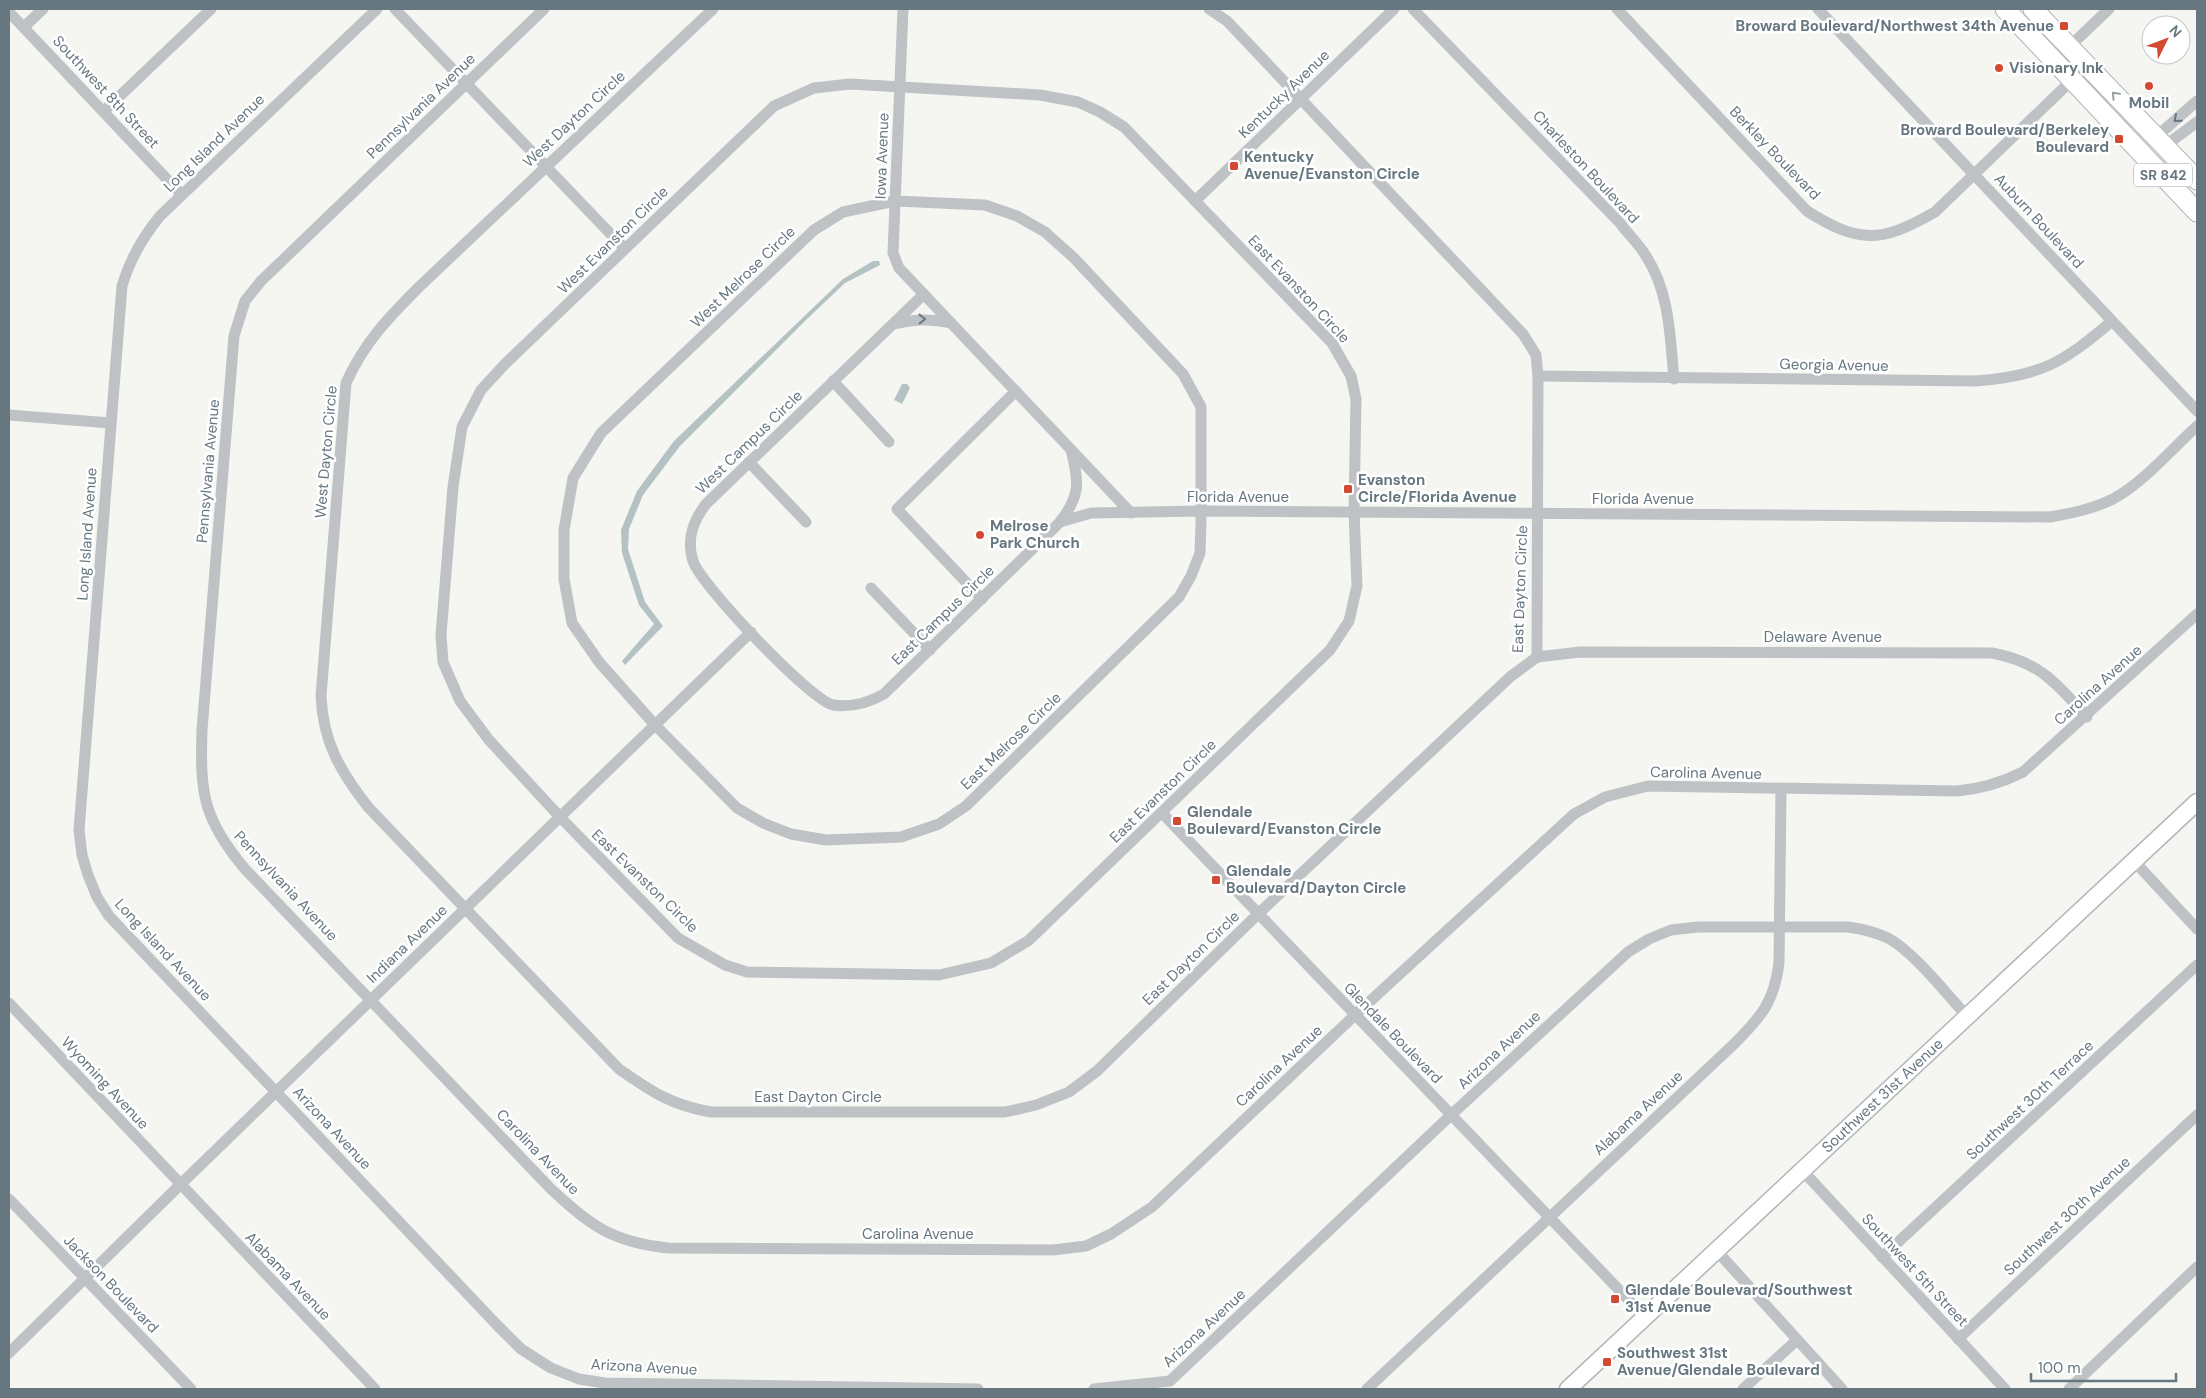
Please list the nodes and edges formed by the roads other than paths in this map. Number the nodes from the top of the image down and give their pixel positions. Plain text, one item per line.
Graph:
1 (43, 9) edge
2 (211, 9) edge
3 (377, 9) edge
4 (395, 9) edge
5 (544, 9) edge
6 (712, 9) edge
7 (903, 9) edge
8 (1209, 9) edge
9 (1394, 9) edge
10 (1413, 9) edge
11 (1617, 9) edge
12 (1818, 9) edge
13 (2005, 9) edge
14 (2032, 9) edge
15 (2109, 9) edge
16 (9, 12) edge
17 (24, 27) junction
18 (2069, 47) junction
19 (2072, 80) junction
20 (466, 83) junction
21 (899, 86) junction
22 (1300, 100) junction
23 (2197, 101) edge
24 (104, 111) junction
25 (2197, 122) edge
26 (2128, 139) junction
27 (2160, 141) junction
28 (546, 166) junction
29 (1974, 174) junction
30 (2197, 180) edge
31 (181, 194) junction
32 (2190, 197) edge
33 (1195, 200) junction
34 (895, 201) junction
35 (2197, 212) edge
36 (625, 249) junction
37 (924, 294) junction
38 (2112, 321) junction
39 (951, 322) junction
40 (892, 324) junction
41 (1538, 376) junction
42 (1674, 378) junction
43 (833, 381) junction
44 (1192, 388) joint
45 (1016, 391) junction
46 (2197, 410) edge
47 (9, 415) edge
48 (110, 423) junction
49 (2197, 426) edge
50 (889, 442) dead end
51 (1071, 450) junction
52 (748, 462) junction
53 (1201, 511) junction
54 (1354, 512) junction
55 (1131, 513) junction
56 (1537, 513) junction
57 (806, 522) dead end
58 (1060, 522) junction
59 (871, 588) dead end
60 (982, 599) junction
61 (2197, 614) edge
62 (751, 632) junction
63 (930, 650) junction
64 (1537, 657) junction
65 (2087, 717) junction
66 (655, 725) junction
67 (1781, 790) junction
68 (2197, 802) edge
69 (1162, 813) junction
70 (560, 817) junction
71 (2134, 861) junction
72 (465, 908) junction
73 (1258, 914) junction
74 (1779, 926) junction
75 (2197, 929) edge
76 (2197, 965) edge
77 (371, 999) junction
78 (9, 1003) edge
79 (1355, 1015) junction
80 (1968, 1017) junction
81 (276, 1091) junction
82 (2197, 1114) edge
83 (1451, 1115) junction
84 (1803, 1171) junction
85 (180, 1184) junction
86 (9, 1199) edge
87 (1549, 1217) junction
88 (1716, 1250) junction
89 (1882, 1257) junction
90 (2197, 1267) edge
91 (85, 1279) junction
92 (1645, 1317) junction
93 (1958, 1339) junction
94 (1797, 1340) junction
95 (9, 1353) edge
96 (1170, 1381) junction
97 (191, 1389) edge
98 (375, 1389) edge
99 (978, 1389) edge
100 (1094, 1389) edge
101 (1178, 1389) edge
102 (1367, 1389) edge
103 (1568, 1389) edge
104 (1743, 1389) edge
105 (1842, 1389) edge
106 (2005, 1389) edge
107 (2069, 1389) edge

1 - 17 street
2 - 24 street
3 - 31 street, Long Island Avenue
4 - 20 street
5 - 20 street, Pennsylvania Avenue
6 - 28 street, West Dayton Circle
7 - 21 street, Iowa Avenue
8 - 22 street
9 - 22 street, Kentucky Avenue
10 - 42 street, Charleston Boulevard
11 - 29 street, Berkley Boulevard
12 - 29 street, Auburn Boulevard
13 - 19 main road, SR 842
14 - 18 main road, SR 842
15 - 18 street
16 - 17 street, Southwest 8th Street
17 - 24 street, Southwest 8th Street
27 -> 18 main road, SR 842
19 - 26 main road, SR 842
19 - 29 street, Berkley Boulevard
20 - 28 street
20 - 77 street, Pennsylvania Avenue
21 - 33 street, West Evanston Circle
21 - 34 street, Iowa Avenue
21 - 36 street, West Evanston Circle
22 - 33 street, Kentucky Avenue
22 - 41 street, East Dayton Circle
23 -> 27 street
24 - 31 street, Southwest 8th Street
25 - 27 street
26 - 27 main road
26 - 32 main road, SR 842
27 - 30 main road, SR 842
28 - 36 street
28 - 72 street, West Dayton Circle
29 - 38 street, Auburn Boulevard
31 - 48 street, Long Island Avenue
32 - 35 main road, SR 842
33 - 54 street, East Evanston Circle
34 - 37 street, Iowa Avenue
34 - 44 street, West Melrose Circle
34 - 66 street, West Melrose Circle
36 - 70 street, West Evanston Circle
37 - 39 street, East Campus Circle
37 - 40 street, West Campus Circle
38 - 42 street, Georgia Avenue
38 - 46 street, Auburn Boulevard
40 -> 39 street
39 - 45 street, East Campus Circle
40 - 43 street, West Campus Circle
41 - 42 street, Georgia Avenue
41 - 56 street, East Dayton Circle
43 - 50 street
43 - 52 street, West Campus Circle
44 - 53 street, East Melrose Circle
45 - 51 street, East Campus Circle
45 - 60 street
47 - 48 street
48 - 81 street, Long Island Avenue
49 - 56 street, Florida Avenue
51 - 55 street
51 - 58 street, East Campus Circle
52 - 57 street
52 - 62 street, West Campus Circle
53 - 54 street, Florida Avenue
53 - 55 street, Florida Avenue
53 - 66 street, East Melrose Circle
54 - 56 street, Florida Avenue
54 - 69 street, East Evanston Circle
55 - 58 street, Florida Avenue
56 - 64 street, East Dayton Circle
58 - 60 street, East Campus Circle
59 - 63 street
60 - 63 street, East Campus Circle
61 - 65 street, Carolina Avenue
62 - 63 street, East Campus Circle
62 - 66 street, Indiana Avenue
64 - 65 street, Delaware Avenue
64 - 73 street, East Dayton Circle
65 - 67 street, Carolina Avenue
66 - 70 street, Indiana Avenue
67 - 74 street, Alabama Avenue
67 - 79 street, Carolina Avenue
68 - 71 main road, Southwest 31st Avenue
69 - 70 street, East Evanston Circle
69 - 73 street, Glendale Boulevard
70 - 72 street, Indiana Avenue
71 - 75 street
71 - 80 main road, Southwest 31st Avenue
72 - 73 street, East Dayton Circle
72 - 77 street, Indiana Avenue
73 - 79 street, Glendale Boulevard
74 - 80 street, Arizona Avenue
74 - 83 street, Arizona Avenue
74 - 87 street, Alabama Avenue
76 - 89 street, Southwest 30th Terrace
77 - 79 street, Carolina Avenue
77 - 81 street, Indiana Avenue
78 - 85 street, Wyoming Avenue
79 - 83 street, Glendale Boulevard
80 - 84 main road, Southwest 31st Avenue
81 - 85 street, Indiana Avenue
81 - 99 street, Arizona Avenue
82 - 93 street, Southwest 30th Avenue
83 - 87 street, Glendale Boulevard
83 - 96 street, Arizona Avenue
84 - 88 main road, Southwest 31st Avenue
84 - 89 street, Southwest 5th Street
85 - 91 street, Indiana Avenue
85 - 98 street, Alabama Avenue
86 - 91 street, Jackson Boulevard
87 - 92 street, Glendale Boulevard
87 - 102 street, Alabama Avenue
88 - 92 main road, Southwest 31st Avenue
88 - 94 street
89 - 93 street, Southwest 5th Street
90 - 107 street
91 - 95 street, Indiana Avenue
91 - 97 street, Jackson Boulevard
92 - 103 main road, Southwest 31st Avenue
93 - 106 street, Southwest 5th Street
94 - 104 street
94 - 105 street
96 - 100 street, Arizona Avenue
96 - 101 street

